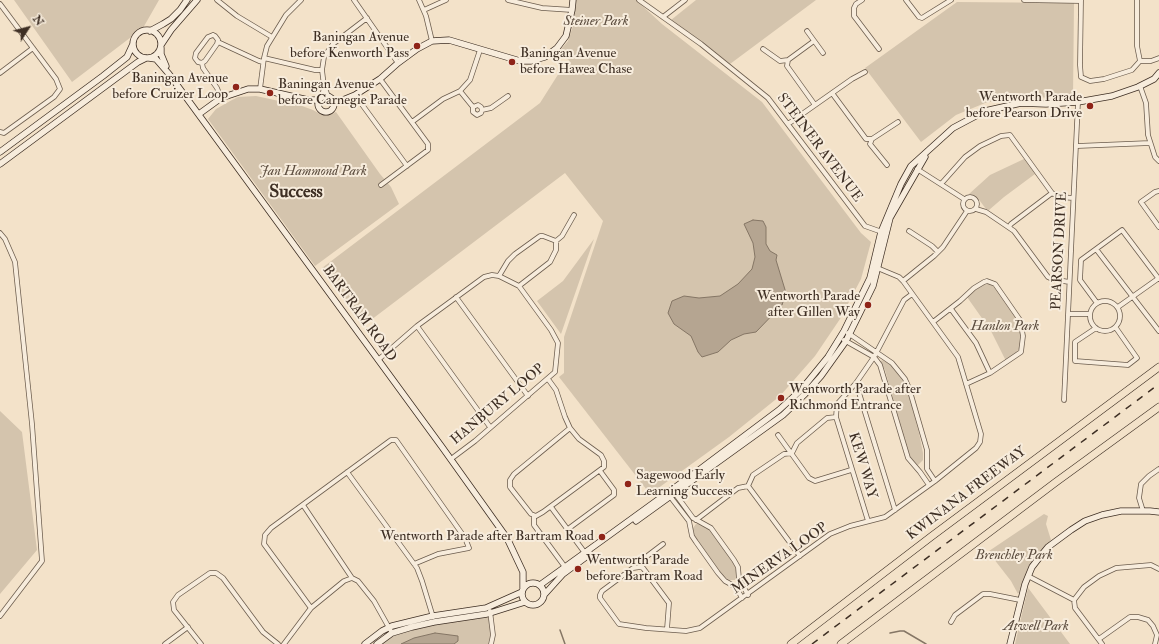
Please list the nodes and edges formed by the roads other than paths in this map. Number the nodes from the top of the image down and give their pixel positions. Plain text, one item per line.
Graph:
1 (187, 0) edge
2 (197, 0) edge
3 (217, 0) edge
4 (301, 0) edge
5 (354, 0) edge
6 (419, 0) edge
7 (446, 0) edge
8 (508, 0) edge
9 (572, 0) edge
10 (639, 0) edge
11 (684, 0) edge
12 (862, 0) edge
13 (906, 0) edge
14 (951, 0) edge
15 (1024, 0) edge
16 (1032, 0) edge
17 (1081, 0) edge
18 (1137, 0) edge
19 (0, 5) edge
20 (424, 10) junction
21 (572, 10) junction
22 (367, 18) junction
23 (663, 18) junction
24 (150, 31) junction
25 (807, 31) dead end
26 (272, 37) junction
27 (432, 41) junction
28 (814, 41) junction
29 (218, 42) junction
30 (133, 44) junction
31 (161, 45) junction
32 (33, 48) junction
33 (763, 49) dead end
34 (879, 49) dead end
35 (480, 50) junction
36 (823, 53) dead end
37 (148, 58) junction
38 (1159, 58) edge
39 (263, 60) junction
40 (788, 60) junction
41 (1140, 61) junction
42 (202, 63) junction
43 (398, 63) junction
44 (322, 70) junction
45 (865, 72) dead end
46 (0, 73) edge
47 (1159, 73) edge
48 (169, 74) junction
49 (1156, 78) edge
50 (380, 79) junction
51 (1140, 86) junction
52 (260, 89) junction
53 (460, 92) junction
54 (832, 93) junction
55 (356, 95) junction
56 (508, 96) dead end
57 (220, 98) junction
58 (327, 99) junction
59 (308, 100) junction
60 (1078, 102) junction
61 (815, 105) junction
62 (319, 107) junction
63 (473, 107) junction
64 (482, 110) junction
65 (199, 114) junction
66 (412, 122) junction
67 (898, 122) dead end
68 (788, 124) junction
69 (0, 132) edge
70 (872, 139) junction
71 (1150, 143) junction
72 (1077, 146) junction
73 (928, 151) junction
74 (0, 152) edge
75 (1159, 161) edge
76 (0, 164) edge
77 (887, 165) dead end
78 (407, 166) junction
79 (917, 169) junction
80 (941, 184) junction
81 (381, 185) dead end
82 (1159, 191) edge
83 (1052, 193) junction
84 (1073, 198) junction
85 (964, 199) junction
86 (976, 209) junction
87 (967, 211) junction
88 (574, 215) dead end
89 (1159, 227) edge
90 (1009, 228) junction
91 (908, 231) dead end
92 (0, 233) edge
93 (884, 233) junction
94 (556, 241) junction
95 (1096, 249) junction
96 (938, 252) junction
97 (875, 267) junction
98 (499, 276) junction
99 (1159, 278) edge
100 (903, 281) junction
101 (1069, 282) junction
102 (519, 286) junction
103 (912, 294) junction
104 (456, 297) junction
105 (1133, 297) junction
106 (1097, 303) junction
107 (1118, 307) junction
108 (951, 308) junction
109 (1068, 314) junction
110 (1090, 314) junction
111 (933, 322) junction
112 (417, 326) junction
113 (1096, 328) junction
114 (1116, 328) junction
115 (1159, 331) edge
116 (846, 333) junction
117 (843, 339) junction
118 (876, 355) junction
119 (378, 360) junction
120 (1159, 367) edge
121 (990, 373) junction
122 (548, 379) junction
123 (856, 383) junction
124 (966, 384) junction
125 (528, 396) junction
126 (1064, 400) dead end
127 (1159, 407) edge
128 (836, 417) junction
129 (490, 427) junction
130 (570, 428) junction
131 (778, 434) dead end
132 (792, 453) junction
133 (451, 459) junction
134 (926, 465) junction
135 (1159, 468) edge
136 (917, 469) junction
137 (852, 470) junction
138 (600, 471) junction
139 (347, 472) junction
140 (935, 481) junction
141 (929, 485) junction
142 (748, 486) junction
143 (671, 493) junction
144 (303, 505) junction
145 (551, 507) junction
146 (895, 510) junction
147 (1143, 511) junction
148 (1159, 512) edge
149 (534, 516) junction
150 (696, 520) junction
151 (868, 521) junction
152 (568, 529) junction
153 (663, 544) dead end
154 (585, 553) junction
155 (800, 556) junction
156 (414, 564) junction
157 (565, 567) junction
158 (640, 567) junction
159 (1159, 568) edge
160 (523, 572) junction
161 (1028, 576) junction
162 (352, 578) junction
163 (739, 579) junction
164 (538, 584) junction
165 (732, 584) junction
166 (522, 590) junction
167 (544, 595) junction
168 (748, 595) junction
169 (742, 598) junction
170 (1020, 600) junction
171 (1074, 600) junction
172 (525, 602) junction
173 (489, 606) junction
174 (311, 608) junction
175 (491, 613) junction
176 (0, 616) edge
177 (433, 619) junction
178 (951, 622) dead end
179 (188, 627) junction
180 (389, 627) junction
181 (667, 629) junction
182 (392, 633) junction
183 (1099, 639) junction
184 (165, 644) edge
185 (201, 644) edge
186 (278, 644) edge
187 (284, 644) edge
188 (365, 644) edge
189 (377, 644) edge
190 (491, 644) edge
191 (791, 644) edge
192 (841, 644) edge
193 (1010, 644) edge
194 (1102, 644) edge
195 (1155, 644) edge

1 - 24 street
2 - 31 street
3 - 26 street
4 - 26 street
5 - 22 street
6 - 20 street
7 - 20 street
8 - 21 street
9 - 21 street
10 - 23 street, STEINER AVENUE
11 - 23 street
12 - 34 street
13 - 14 street
15 - 16 street
16 - 17 street
17 - 41 street
18 - 41 street
19 - 32 street
20 - 27 street
21 - 35 street
22 - 43 street
22 - 44 street
23 - 68 street, STEINER AVENUE
24 - 30 street
24 - 31 street
25 - 28 street
26 - 39 street
27 - 35 street
27 - 43 street
28 - 36 street
28 - 40 street
29 - 39 street
29 - 42 street
29 - 42 street
30 - 37 street
30 - 74 street
31 - 37 street
31 - 48 street, BARTRAM ROAD
32 - 46 street
32 - 69 street
33 - 40 street
35 - 53 street
37 - 48 street, BARTRAM ROAD
37 - 76 street
38 - 41 street
39 - 44 street
39 - 52 street
40 - 61 street
42 - 57 street
43 - 50 street
44 - 58 street
45 - 54 street
47 - 49 street
48 - 65 street, BARTRAM ROAD
49 - 51 street
50 - 55 street
50 - 66 street
51 - 60 street
51 - 71 street
52 - 57 street
52 - 59 street
53 - 63 street
53 - 66 street
54 - 61 street
54 - 70 street
55 - 58 street
55 - 78 street
56 - 64 street
57 - 65 street
58 - 59 street
58 - 62 street
58 - 62 street
59 - 62 street
60 - 72 street, PEARSON DRIVE
60 - 73 street
61 - 68 street
63 - 64 street
63 - 64 street
65 - 119 street, BARTRAM ROAD
66 - 78 street
67 - 70 street
68 - 93 street, STEINER AVENUE
70 - 77 street
71 - 72 street
71 - 75 street
72 - 84 street, PEARSON DRIVE
73 - 79 street
73 - 93 street
78 - 81 street
79 - 80 street
79 - 93 street
80 - 83 street
80 - 85 street
82 - 89 street
83 - 84 street
83 - 90 street
84 - 101 street, PEARSON DRIVE
85 - 86 street
85 - 87 street
86 - 87 street
86 - 90 street
87 - 96 street
88 - 94 street
90 - 101 street
91 - 96 street
92 - 176 street
93 - 97 street
94 - 98 street
94 - 102 street
95 - 99 street
95 - 105 street
95 - 106 street
96 - 100 street
97 - 100 street
97 - 116 street
98 - 102 street, HANBURY LOOP
98 - 104 street
99 - 105 street
100 - 103 street
101 - 109 street, PEARSON DRIVE
102 - 122 street, HANBURY LOOP
103 - 111 street
103 - 118 street
104 - 112 street
104 - 125 street
105 - 107 street
105 - 115 street
106 - 107 street
106 - 110 street
107 - 114 street
108 - 111 street
108 - 121 street
108 - 121 street
109 - 110 street
109 - 126 street, PEARSON DRIVE
110 - 113 street
111 - 124 street
112 - 119 street
112 - 129 street
113 - 114 street
113 - 114 street
116 - 117 street
116 - 118 street
117 - 118 street
117 - 143 street
118 - 123 street
118 - 134 street
118 - 136 street
119 - 133 street, BARTRAM ROAD
120 - 191 highway, KWINANA FREEWAY
121 - 124 street
122 - 125 street, HANBURY LOOP
122 - 130 street
123 - 128 street
123 - 146 street
124 - 140 street, MINERVA LOOP
125 - 129 street, HANBURY LOOP
127 - 192 highway
128 - 132 street
128 - 137 street, KEW WAY
129 - 133 street, HANBURY LOOP
130 - 138 street
130 - 149 street
131 - 132 street
132 - 137 street
132 - 142 street
133 - 160 street, BARTRAM ROAD
134 - 136 street
134 - 140 street
135 - 147 street
136 - 141 street
137 - 151 street, KEW WAY
138 - 145 street
138 - 152 street
139 - 144 street
139 - 156 street
139 - 156 street
140 - 141 street, MINERVA LOOP
141 - 146 street, MINERVA LOOP
142 - 150 street
142 - 155 street
143 - 150 street
143 - 154 street
143 - 165 street
143 - 167 street
144 - 162 street
144 - 174 street
145 - 149 street
145 - 152 street
146 - 151 street, MINERVA LOOP
147 - 148 street
147 - 161 street
149 - 157 street
150 - 163 street
151 - 155 street, MINERVA LOOP
152 - 154 street
153 - 158 street
154 - 157 street
155 - 168 street, MINERVA LOOP
156 - 177 street
157 - 164 street
158 - 181 street
158 - 181 street, MINERVA LOOP
159 - 171 street
160 - 164 street, BARTRAM ROAD
160 - 166 street, BARTRAM ROAD
161 - 170 street
161 - 171 street
162 - 174 street
162 - 180 street
163 - 165 street
163 - 168 street
164 - 166 street
164 - 167 street
165 - 169 street
166 - 172 street
166 - 173 street
167 - 172 street
168 - 169 street, MINERVA LOOP
169 - 181 street, MINERVA LOOP
170 - 178 street
170 - 193 street
171 - 183 street
172 - 175 street
173 - 175 street
173 - 177 street
174 - 187 street
175 - 177 street
175 - 190 street
177 - 180 street
177 - 182 street
179 - 184 street
179 - 185 street
179 - 186 street
180 - 182 street
180 - 188 street
182 - 189 street
183 - 194 street
183 - 195 street

